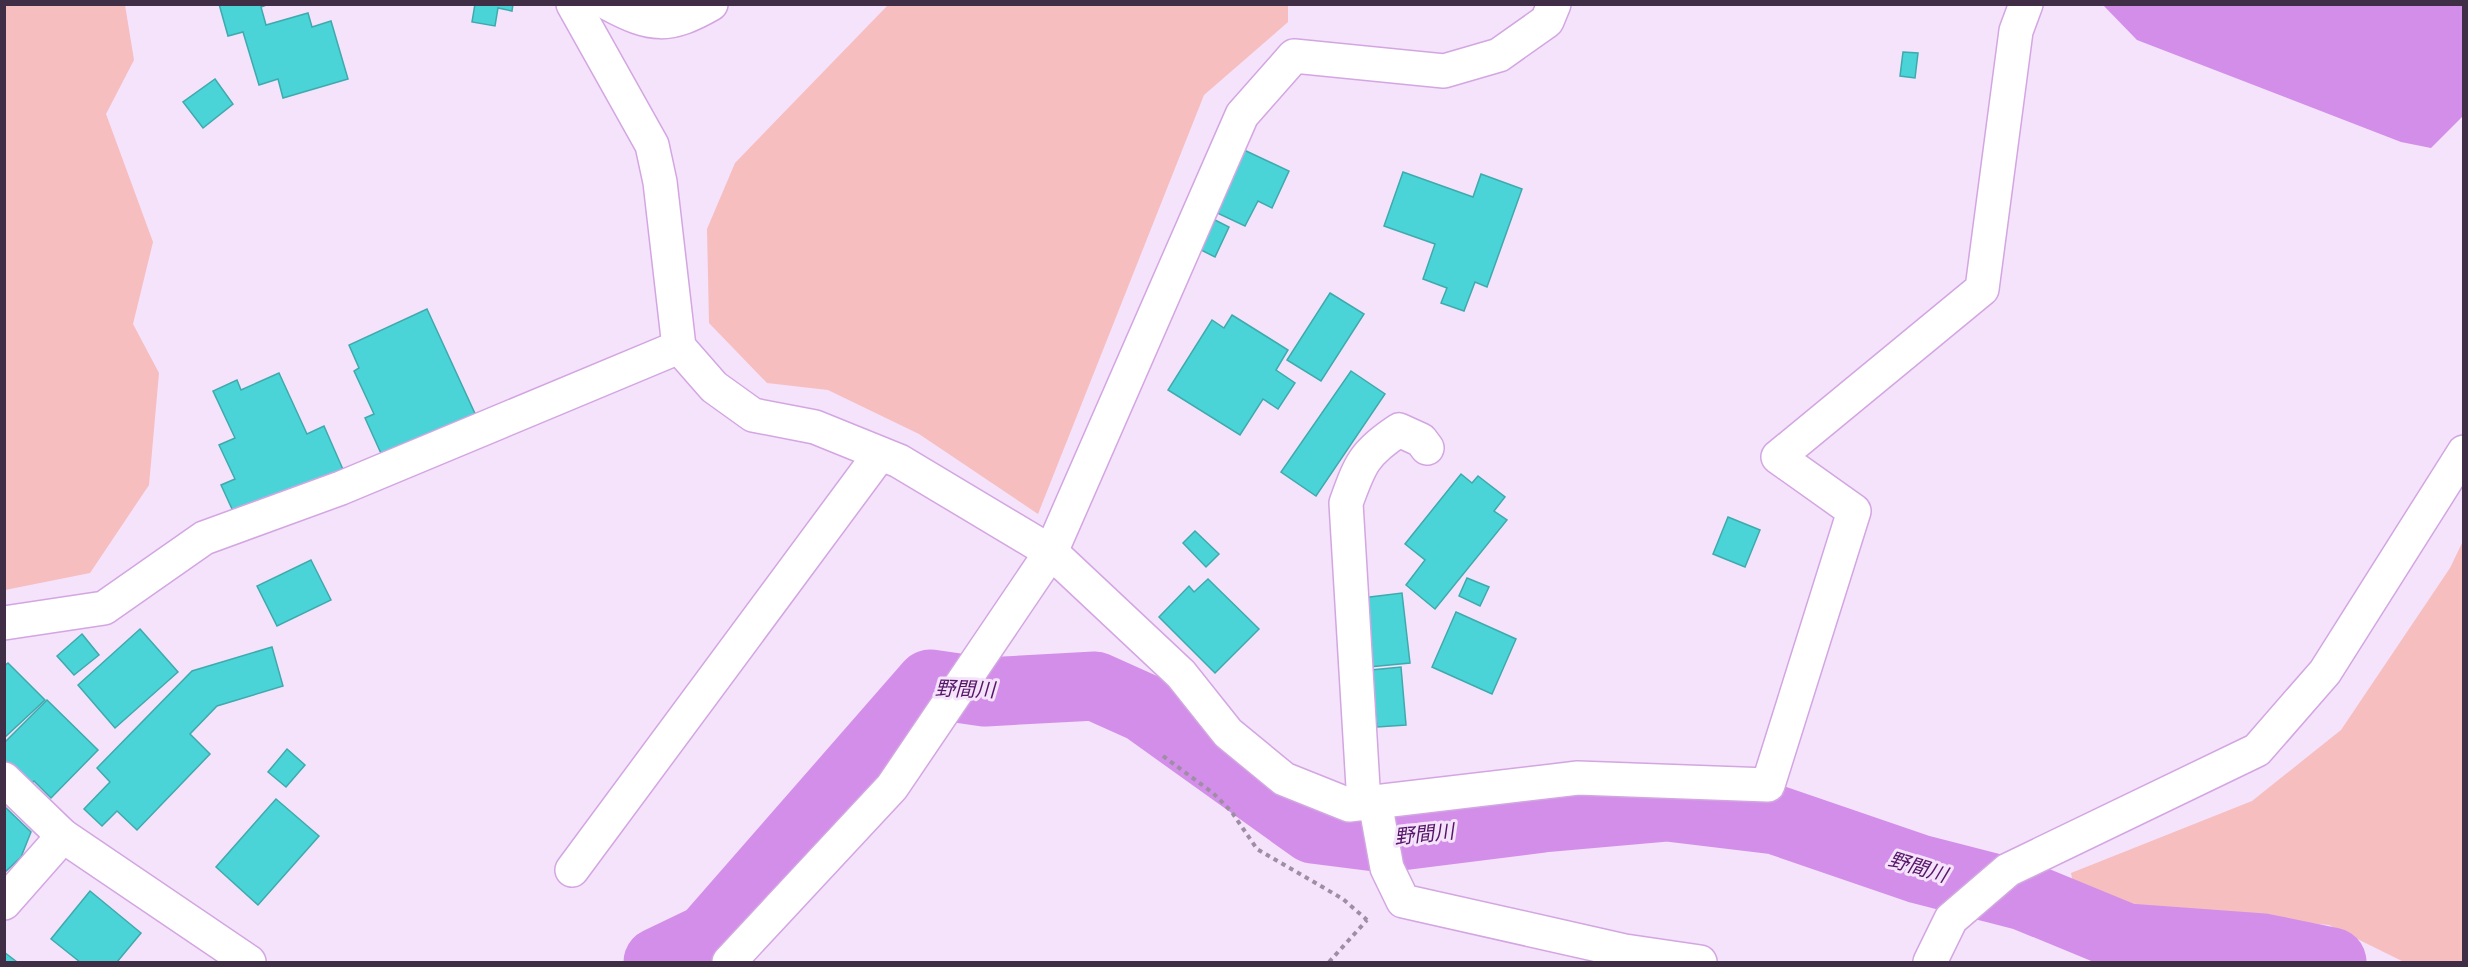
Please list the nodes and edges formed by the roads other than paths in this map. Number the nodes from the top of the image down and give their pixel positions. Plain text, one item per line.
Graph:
1 (573, 4) edge
2 (609, 4) edge
3 (711, 4) edge
4 (1554, 4) edge
5 (2026, 4) edge
6 (679, 347) junction
7 (1427, 448) dead end
8 (2463, 452) edge
9 (880, 454) junction
10 (1050, 552) junction
11 (4, 623) edge
12 (4, 779) edge
13 (1370, 803) junction
14 (63, 836) junction
15 (572, 870) dead end
16 (4, 903) edge
17 (249, 963) edge
18 (729, 963) edge
19 (1700, 963) edge
20 (1930, 963) edge

1 - 6 street
2 - 3 street
4 - 10 street
5 - 13 street
6 - 9 street
6 - 11 street
7 - 13 street
8 - 20 street
9 - 10 street
9 - 15 street
10 - 13 street
10 - 18 street
12 - 14 street
13 - 19 street
14 - 16 street
14 - 17 street

